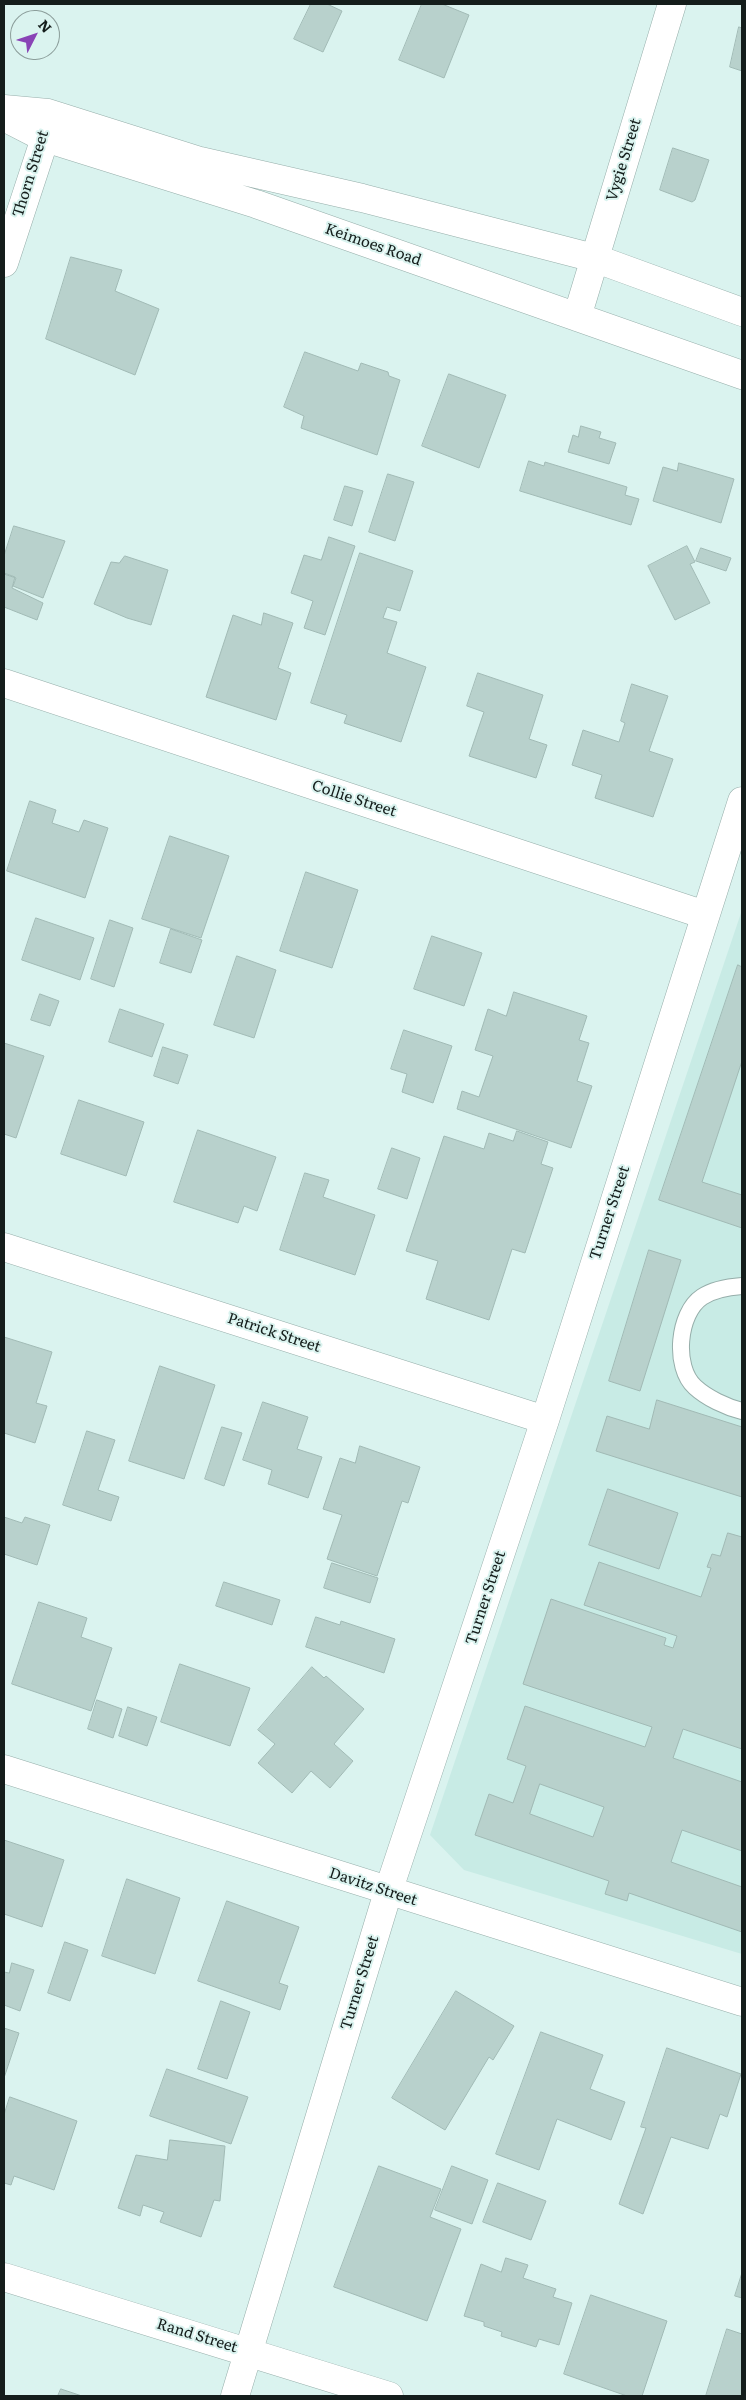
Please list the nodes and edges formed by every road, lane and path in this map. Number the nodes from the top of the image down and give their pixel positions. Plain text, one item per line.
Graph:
1 (672, 4) edge
2 (4, 109) edge
3 (4, 117) edge
4 (46, 126) junction
5 (594, 258) junction
6 (4, 264) edge
7 (742, 312) edge
8 (577, 317) junction
9 (742, 376) edge
10 (4, 683) edge
11 (742, 801) edge
12 (705, 915) junction
13 (4, 1247) edge
14 (742, 1286) edge
15 (742, 1411) edge
16 (545, 1420) junction
17 (4, 1768) edge
18 (388, 1892) junction
19 (742, 2002) edge
20 (4, 2277) edge
21 (247, 2352) junction
22 (235, 2396) edge
23 (389, 2396) edge

1 - 5 street, Vygie Street
2 - 4 street, Keimoes Road
3 - 4 street, Keimoes Road
4 - 5 street, Keimoes Road
4 - 6 street, Thorn Street
4 - 8 street, Keimoes Road
5 - 7 street, Keimoes Road
5 - 8 street, Vygie Street
8 - 9 street, Keimoes Road
10 - 12 street, Collie Street
11 - 12 street, Turner Street
12 - 16 street, Turner Street
13 - 16 street, Patrick Street
14 - 15 lane
16 - 18 street, Turner Street
17 - 18 street, Davitz Street
18 - 19 street, Davitz Street
18 - 21 street, Turner Street
20 - 21 street, Rand Street
21 - 22 street, Turner Street
21 - 23 street, Rand Street

